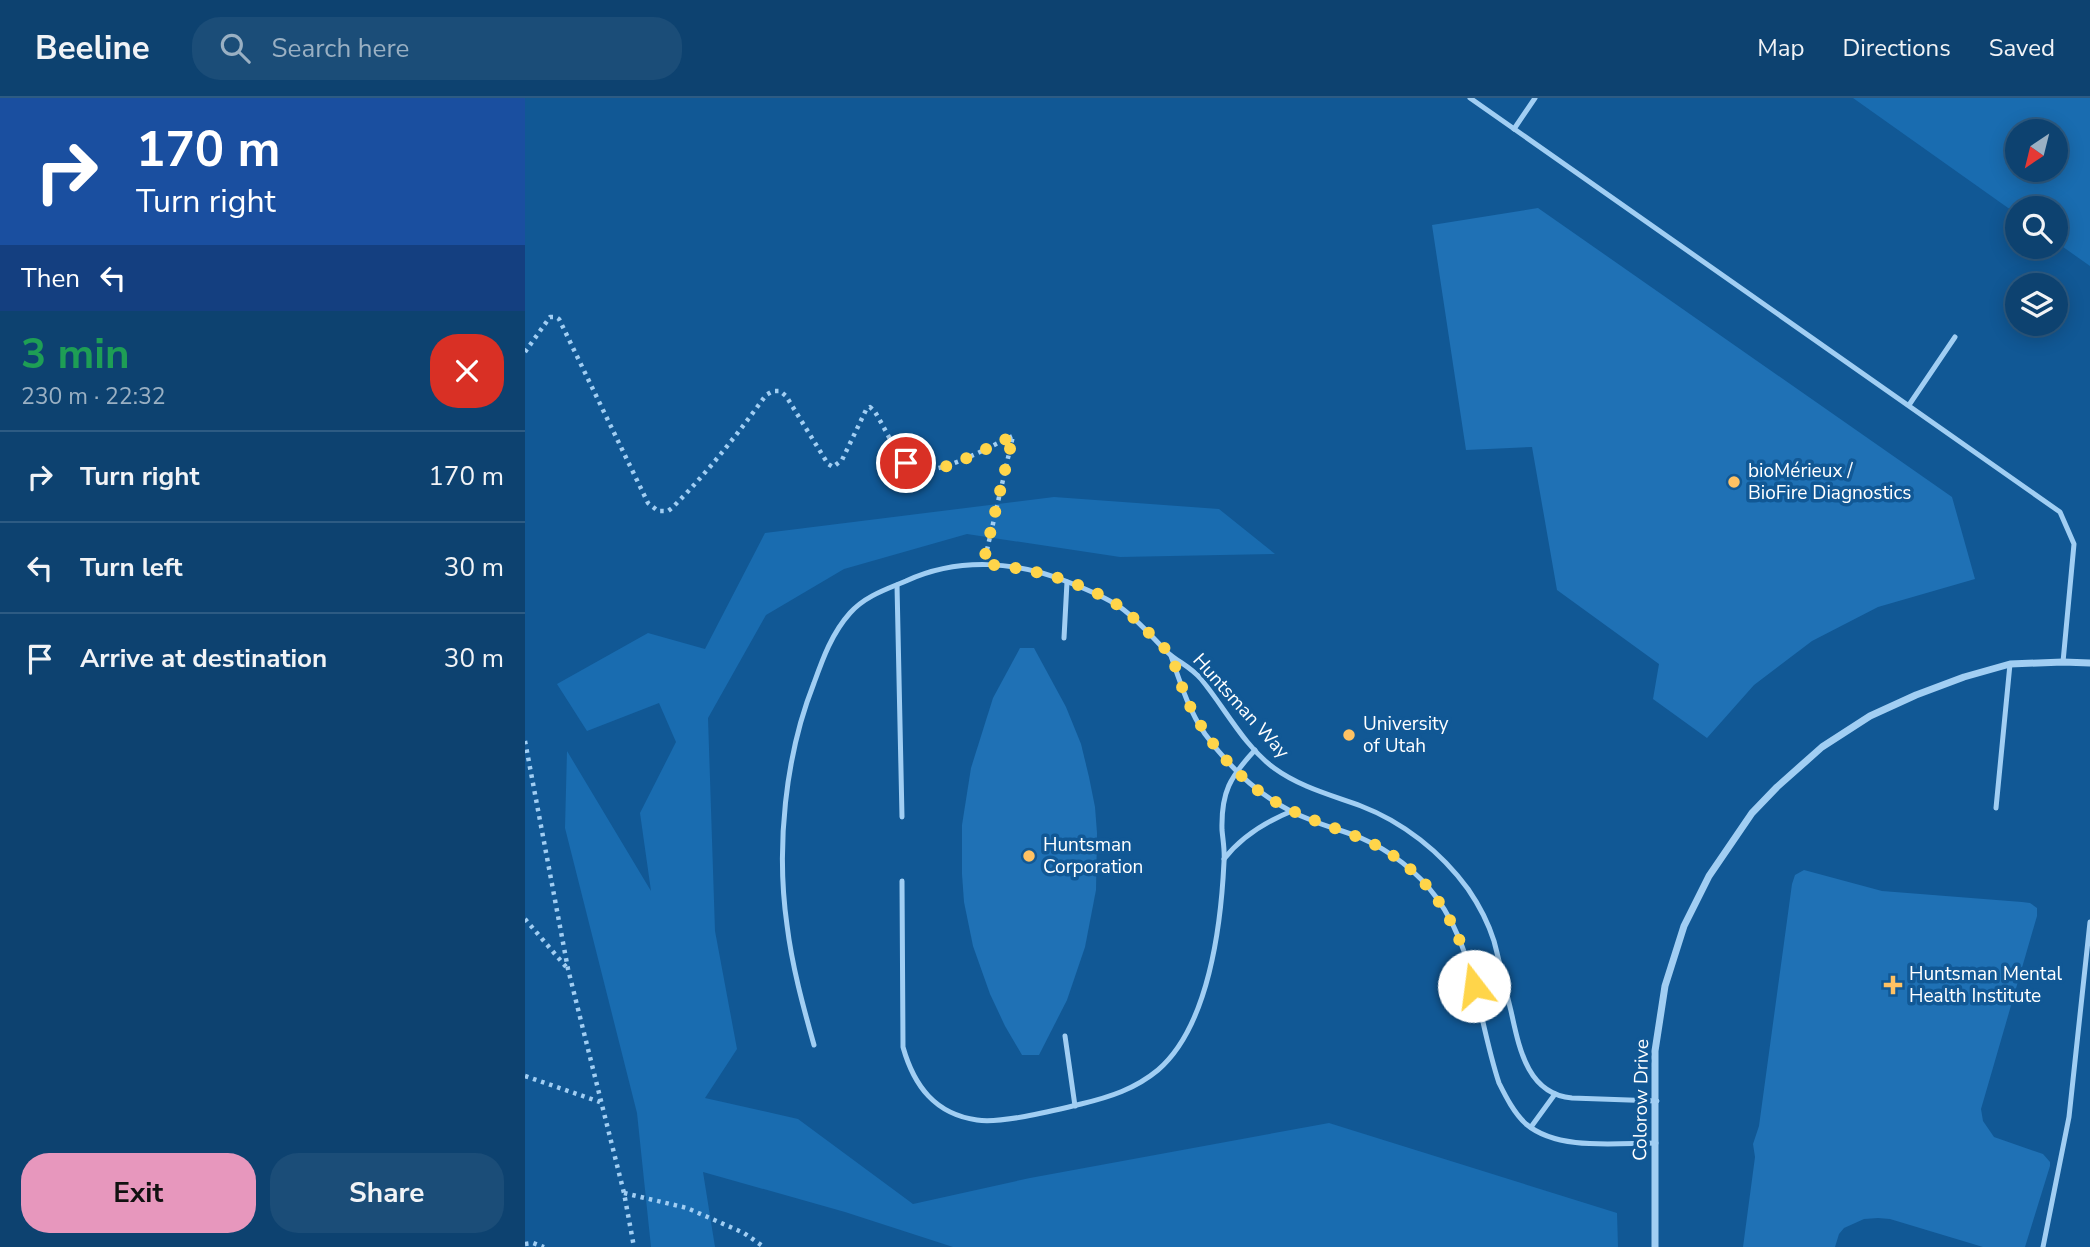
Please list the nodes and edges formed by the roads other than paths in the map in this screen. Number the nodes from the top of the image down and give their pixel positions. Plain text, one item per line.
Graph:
1 (1470, 98) edge
2 (1535, 98) edge
3 (1514, 129) junction
4 (1955, 337) dead end
5 (1909, 405) junction
6 (1067, 582) junction
7 (897, 585) junction
8 (1064, 638) dead end
9 (1171, 656) junction
10 (2063, 662) junction
11 (2090, 663) edge
12 (2010, 664) junction
13 (1255, 750) junction
14 (1236, 771) junction
15 (1996, 808) dead end
16 (1291, 811) junction
17 (902, 817) dead end
18 (1224, 859) junction
19 (902, 881) dead end
20 (2090, 922) edge
21 (1065, 1037) dead end
22 (814, 1045) dead end
23 (1555, 1094) junction
24 (1657, 1101) junction
25 (1075, 1106) junction
26 (1531, 1127) junction
27 (1656, 1143) junction
28 (1655, 1247) edge
29 (2043, 1247) edge

1 - 3 lane
2 - 3 lane
3 - 5 lane
4 - 5 lane
5 - 10 lane
6 - 7 lane, Huntsman Way
6 - 8 lane
6 - 9 lane, Huntsman Way
7 - 17 lane
7 - 22 lane, Huntsman Way
9 - 13 lane, Huntsman Way
9 - 14 lane, Huntsman Way
10 - 11 street, Colorow Drive
10 - 12 street, Colorow Drive
12 - 15 lane
12 - 24 street, Colorow Drive
13 - 14 lane
13 - 23 lane, Huntsman Way
14 - 16 lane, Huntsman Way
14 - 18 lane
16 - 18 lane
16 - 26 lane, Huntsman Way
18 - 25 lane
19 - 25 lane
20 - 29 lane
21 - 25 lane
23 - 24 lane
23 - 26 lane
24 - 27 street, Colorow Drive
26 - 27 lane, Huntsman Way
27 - 28 street, Colorow Drive

